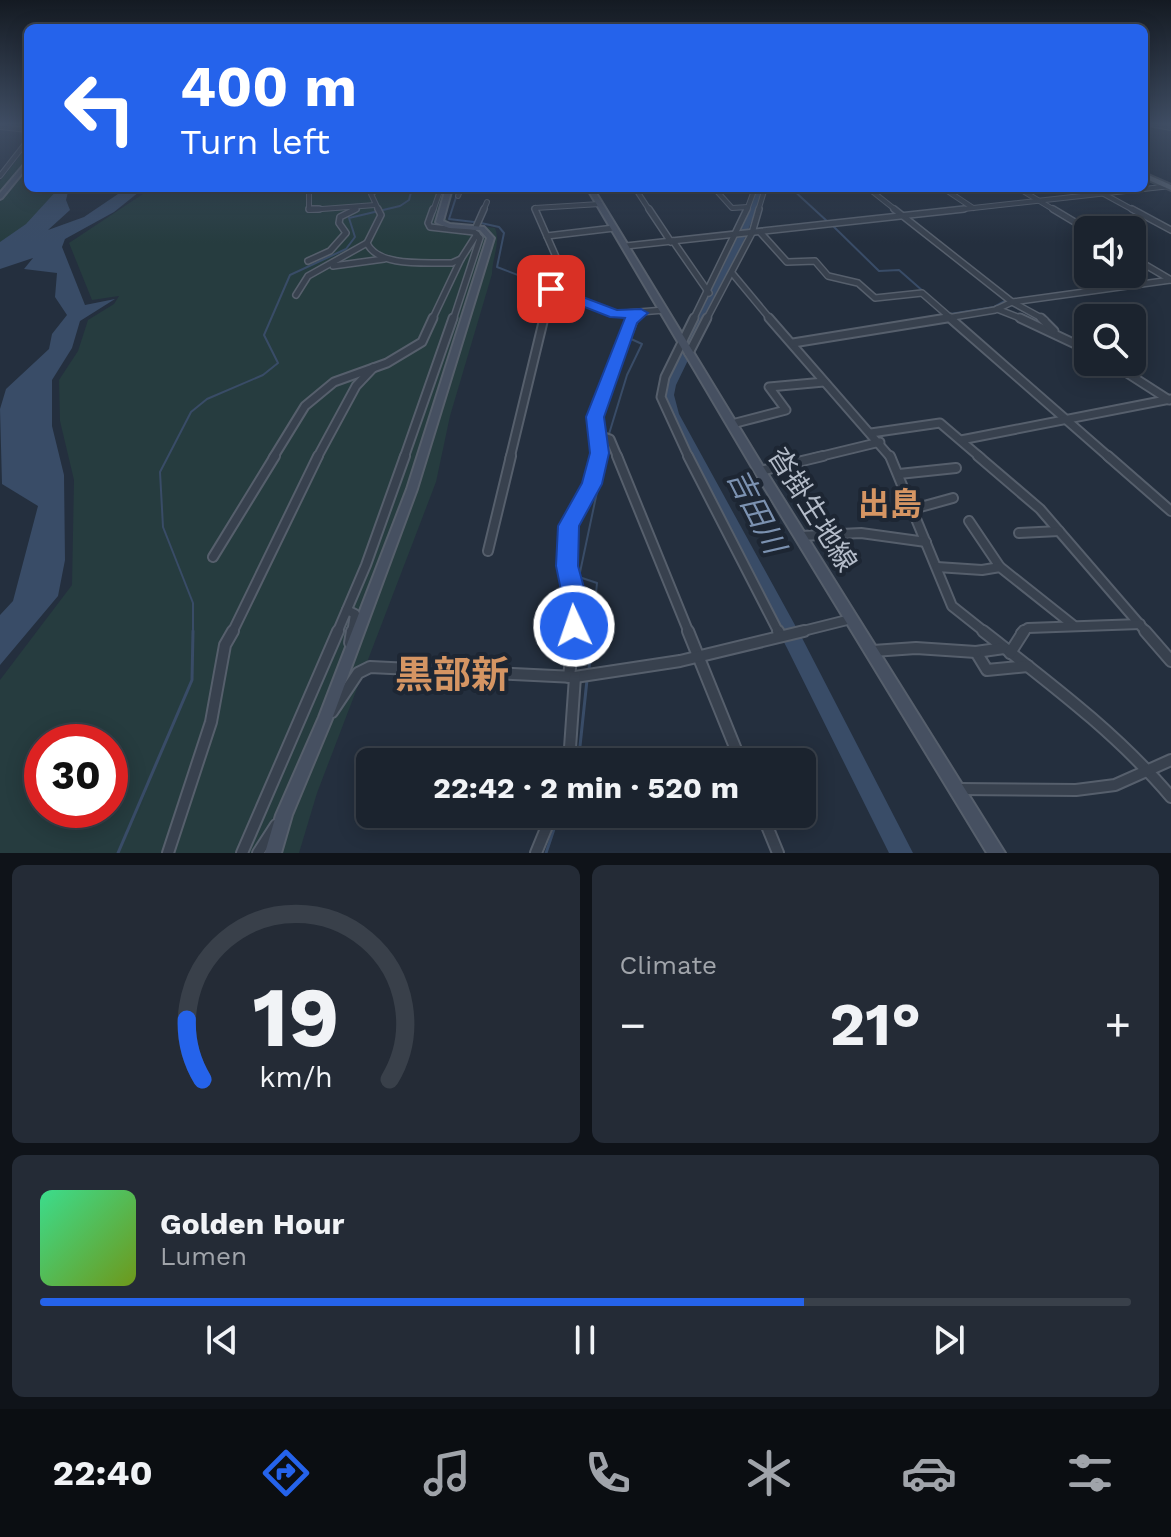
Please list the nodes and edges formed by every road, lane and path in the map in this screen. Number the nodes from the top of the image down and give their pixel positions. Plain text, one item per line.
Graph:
1 (24, 167) edge
2 (1148, 177) edge
3 (1170, 187) edge
4 (1148, 189) edge
5 (309, 192) edge
6 (374, 192) edge
7 (440, 192) edge
8 (454, 192) edge
9 (592, 192) edge
10 (638, 192) edge
11 (718, 192) edge
12 (754, 192) edge
13 (764, 192) edge
14 (873, 192) edge
15 (949, 192) edge
16 (1024, 192) edge
17 (1115, 192) edge
18 (1104, 193) junction
19 (0, 197) edge
20 (1039, 201) junction
21 (487, 202) dead end
22 (600, 204) junction
23 (748, 207) junction
24 (377, 208) junction
25 (973, 208) junction
26 (356, 209) junction
27 (903, 216) junction
28 (1074, 222) edge
29 (614, 228) junction
30 (477, 230) junction
31 (1171, 230) edge
32 (760, 232) junction
33 (752, 233) junction
34 (737, 235) junction
35 (547, 236) junction
36 (672, 242) junction
37 (367, 243) junction
38 (626, 246) junction
39 (386, 259) junction
40 (461, 259) junction
41 (308, 261) dead end
42 (1146, 265) edge
43 (325, 267) junction
44 (732, 273) junction
45 (1146, 283) edge
46 (1113, 288) edge
47 (709, 293) junction
48 (296, 295) dead end
49 (570, 296) junction
50 (1012, 302) junction
51 (997, 309) junction
52 (664, 310) junction
53 (641, 313) junction
54 (949, 318) junction
55 (1054, 331) junction
56 (1074, 342) edge
57 (793, 343) junction
58 (686, 348) junction
59 (373, 368) junction
60 (1132, 376) edge
61 (824, 382) junction
62 (1170, 400) edge
63 (1065, 419) junction
64 (732, 424) junction
65 (871, 433) junction
66 (598, 435) junction
67 (961, 440) junction
68 (880, 442) junction
69 (956, 468) dead end
70 (760, 471) junction
71 (899, 474) junction
72 (953, 498) dead end
73 (913, 509) junction
74 (1171, 511) edge
75 (969, 521) dead end
76 (1059, 531) junction
77 (1019, 533) dead end
78 (801, 536) junction
79 (926, 542) junction
80 (488, 551) dead end
81 (213, 557) dead end
82 (937, 567) junction
83 (1000, 567) junction
84 (347, 610) junction
85 (853, 618) junction
86 (1140, 624) junction
87 (1073, 625) junction
88 (780, 635) junction
89 (1007, 650) junction
90 (873, 651) junction
91 (976, 652) junction
92 (698, 656) junction
93 (348, 657) junction
94 (1171, 661) edge
95 (1028, 666) junction
96 (572, 677) junction
97 (325, 719) junction
98 (569, 748) edge
99 (735, 748) edge
100 (1171, 760) edge
101 (1148, 770) junction
102 (958, 789) junction
103 (1171, 797) edge
104 (284, 815) junction
105 (546, 828) edge
106 (768, 828) edge
107 (168, 853) edge
108 (242, 853) edge
109 (258, 853) edge
110 (273, 853) edge
111 (536, 853) edge
112 (778, 853) edge
113 (997, 853) edge

1 - 19 street
2 - 3 main road
3 - 4 street
5 - 26 street
6 - 24 street
7 - 30 street
8 - 30 street
9 - 22 street, 沓掛生地線
10 - 36 street
11 - 23 street
12 - 23 street
13 - 33 street
14 - 27 street
15 - 25 street
16 - 20 street
17 - 18 street
18 - 20 street
18 - 31 street
20 - 25 street
20 - 28 street
21 - 30 street
22 - 29 street, 沓掛生地線
22 - 35 street
23 - 34 street
24 - 26 street
24 - 37 street
25 - 27 street
26 - 41 street
27 - 32 street
27 - 50 street
29 - 35 street
29 - 38 street, 沓掛生地線
30 - 40 street
30 - 84 street
30 - 93 street
32 - 33 street
32 - 54 street
33 - 34 street
33 - 44 street
34 - 36 street
34 - 47 street
35 - 49 street
36 - 38 street
36 - 47 street
37 - 39 street
37 - 43 street
38 - 52 street, 沓掛生地線
39 - 40 street
39 - 43 street
40 - 59 street
42 - 45 street
43 - 48 street
44 - 57 street
44 - 58 street
46 - 50 street
47 - 58 street
49 - 53 street
49 - 80 street
50 - 51 street
50 - 55 street
51 - 54 street
51 - 55 street
52 - 53 street
52 - 58 street, 沓掛生地線
53 - 66 street
54 - 57 street
54 - 63 street
55 - 56 street
57 - 61 street
58 - 64 street, 沓掛生地線
58 - 88 street
59 - 81 street
59 - 107 street
60 - 62 street
61 - 64 street
61 - 65 street
62 - 63 street
63 - 67 street
63 - 74 street
64 - 70 street, 沓掛生地線
65 - 67 street
65 - 68 street
66 - 92 street
66 - 96 street
67 - 76 street
68 - 70 street
68 - 71 street
69 - 71 street
70 - 78 street, 沓掛生地線
71 - 73 street
72 - 73 street
73 - 79 street
75 - 83 street
76 - 77 street
76 - 86 street
78 - 79 street
78 - 85 street, 沓掛生地線
79 - 82 street
82 - 83 street
82 - 89 street
83 - 87 street
84 - 93 street
84 - 108 street
85 - 88 street
85 - 90 street, 沓掛生地線
86 - 87 street
86 - 94 street
87 - 89 street
88 - 92 street
89 - 91 street
89 - 95 street
90 - 91 street
90 - 102 street, 沓掛生地線
91 - 95 street
92 - 96 street
92 - 99 street
93 - 97 street
95 - 101 street
96 - 97 street
96 - 98 street
97 - 104 street
100 - 101 street
101 - 102 street
101 - 103 street
102 - 113 street, 沓掛生地線
104 - 109 street
104 - 110 street
105 - 111 street
106 - 112 street

